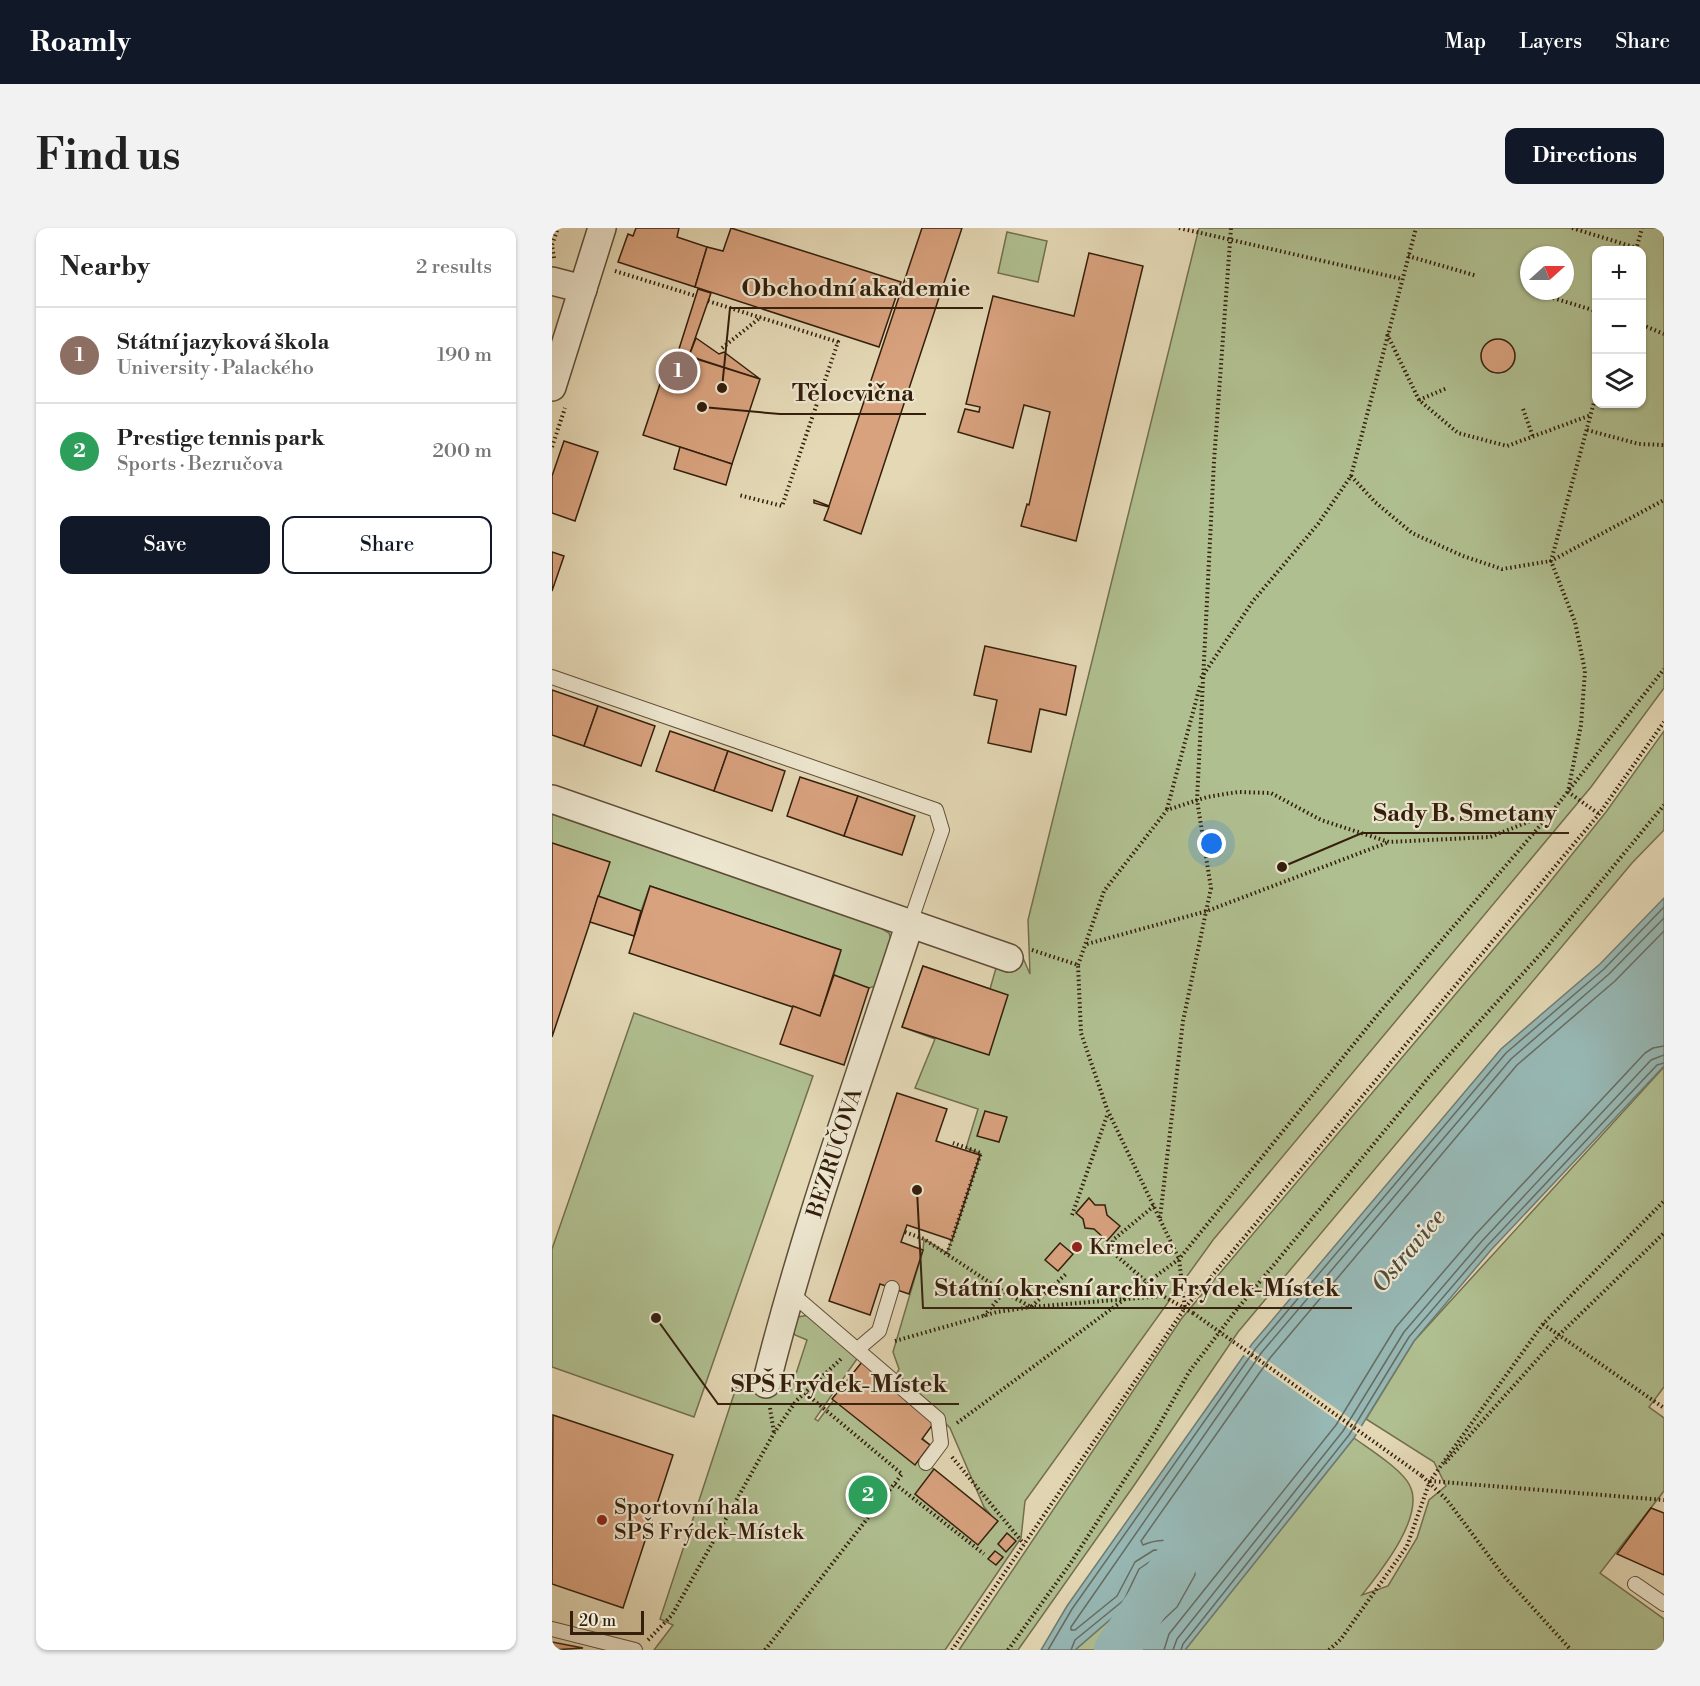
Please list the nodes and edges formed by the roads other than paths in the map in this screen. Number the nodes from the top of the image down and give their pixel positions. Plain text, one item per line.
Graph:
1 (602, 228) edge
2 (553, 270) edge
3 (587, 277) junction
4 (552, 387) edge
5 (552, 677) edge
6 (552, 799) edge
7 (909, 923) junction
8 (1017, 954) road end
9 (892, 1288) dead end
10 (791, 1293) junction
11 (858, 1348) junction
12 (766, 1384) dead end
13 (926, 1463) dead end
14 (1635, 1584) dead end
15 (1664, 1604) edge
16 (552, 1629) edge
17 (640, 1646) edge

1 - 3 street
2 - 3 street
3 - 4 street
5 - 7 lane
6 - 7 street
7 - 8 street
7 - 10 street, BEZRUČOVA
9 - 11 lane
10 - 11 lane
10 - 12 street, BEZRUČOVA
11 - 13 lane
14 - 15 lane
16 - 17 lane

